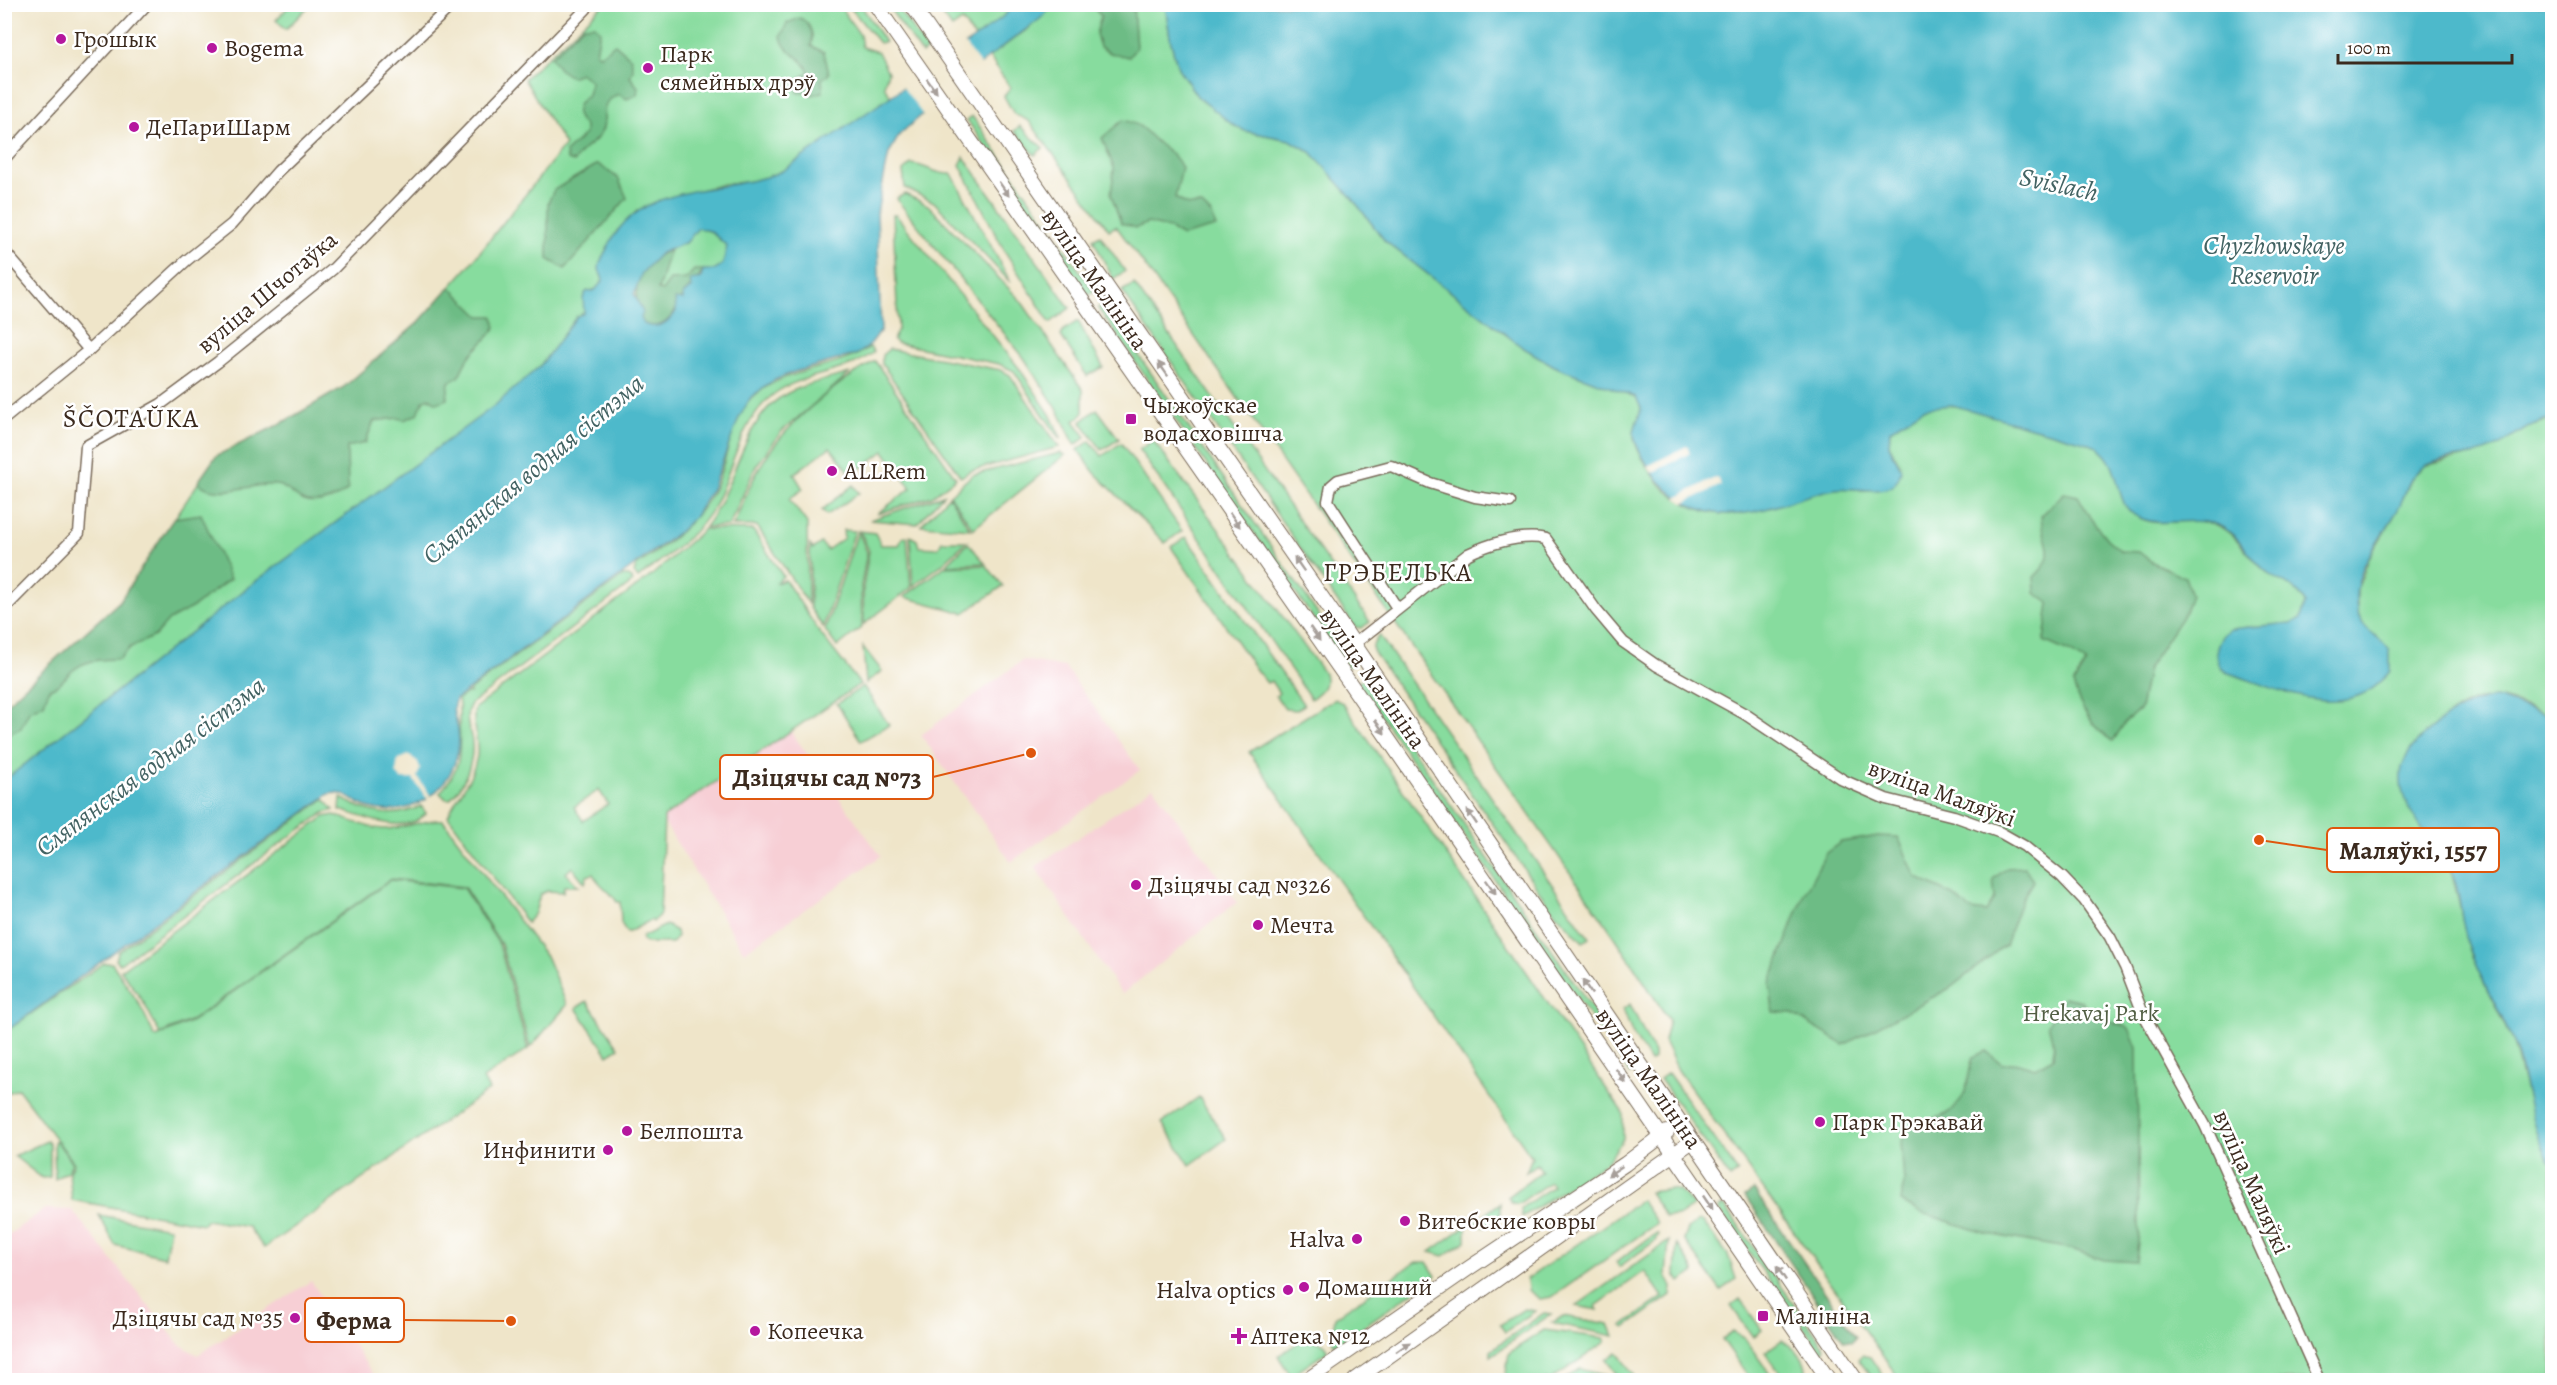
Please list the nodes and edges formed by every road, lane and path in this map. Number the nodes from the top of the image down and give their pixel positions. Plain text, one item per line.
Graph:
1 (147, 4) edge
2 (453, 4) edge
3 (584, 4) edge
4 (875, 4) edge
5 (911, 4) edge
6 (4, 159) edge
7 (4, 251) edge
8 (89, 350) junction
9 (4, 419) edge
10 (1510, 502) dead end
11 (1397, 608) junction
12 (4, 609) edge
13 (1354, 644) junction
14 (1367, 664) junction
15 (1347, 679) junction
16 (1678, 1123) junction
17 (1662, 1136) junction
18 (1691, 1142) junction
19 (1675, 1155) junction
20 (1307, 1380) edge
21 (1355, 1380) edge
22 (1829, 1380) edge
23 (1856, 1380) edge
24 (2319, 1380) edge

1 - 6 street
2 - 8 street
3 - 12 street, вуліца Шчотаўка
4 -> 15 main road, вуліца Малініна
13 -> 5 main road, вуліца Малініна
7 - 8 street
8 - 9 street
10 - 11 street
11 - 13 street, вуліца Маляўкі
11 - 24 street, вуліца Маляўкі
13 - 14 main road, вуліца Малініна
14 - 15 main road
16 -> 14 main road, вуліца Малініна
15 -> 17 main road, вуліца Малініна
16 - 17 main road
16 - 18 main road, вуліца Малініна
17 - 19 main road, вуліца Малініна
17 -> 20 main road
18 - 19 main road
23 -> 18 main road, вуліца Малініна
21 -> 19 main road
19 -> 22 main road, вуліца Малініна

